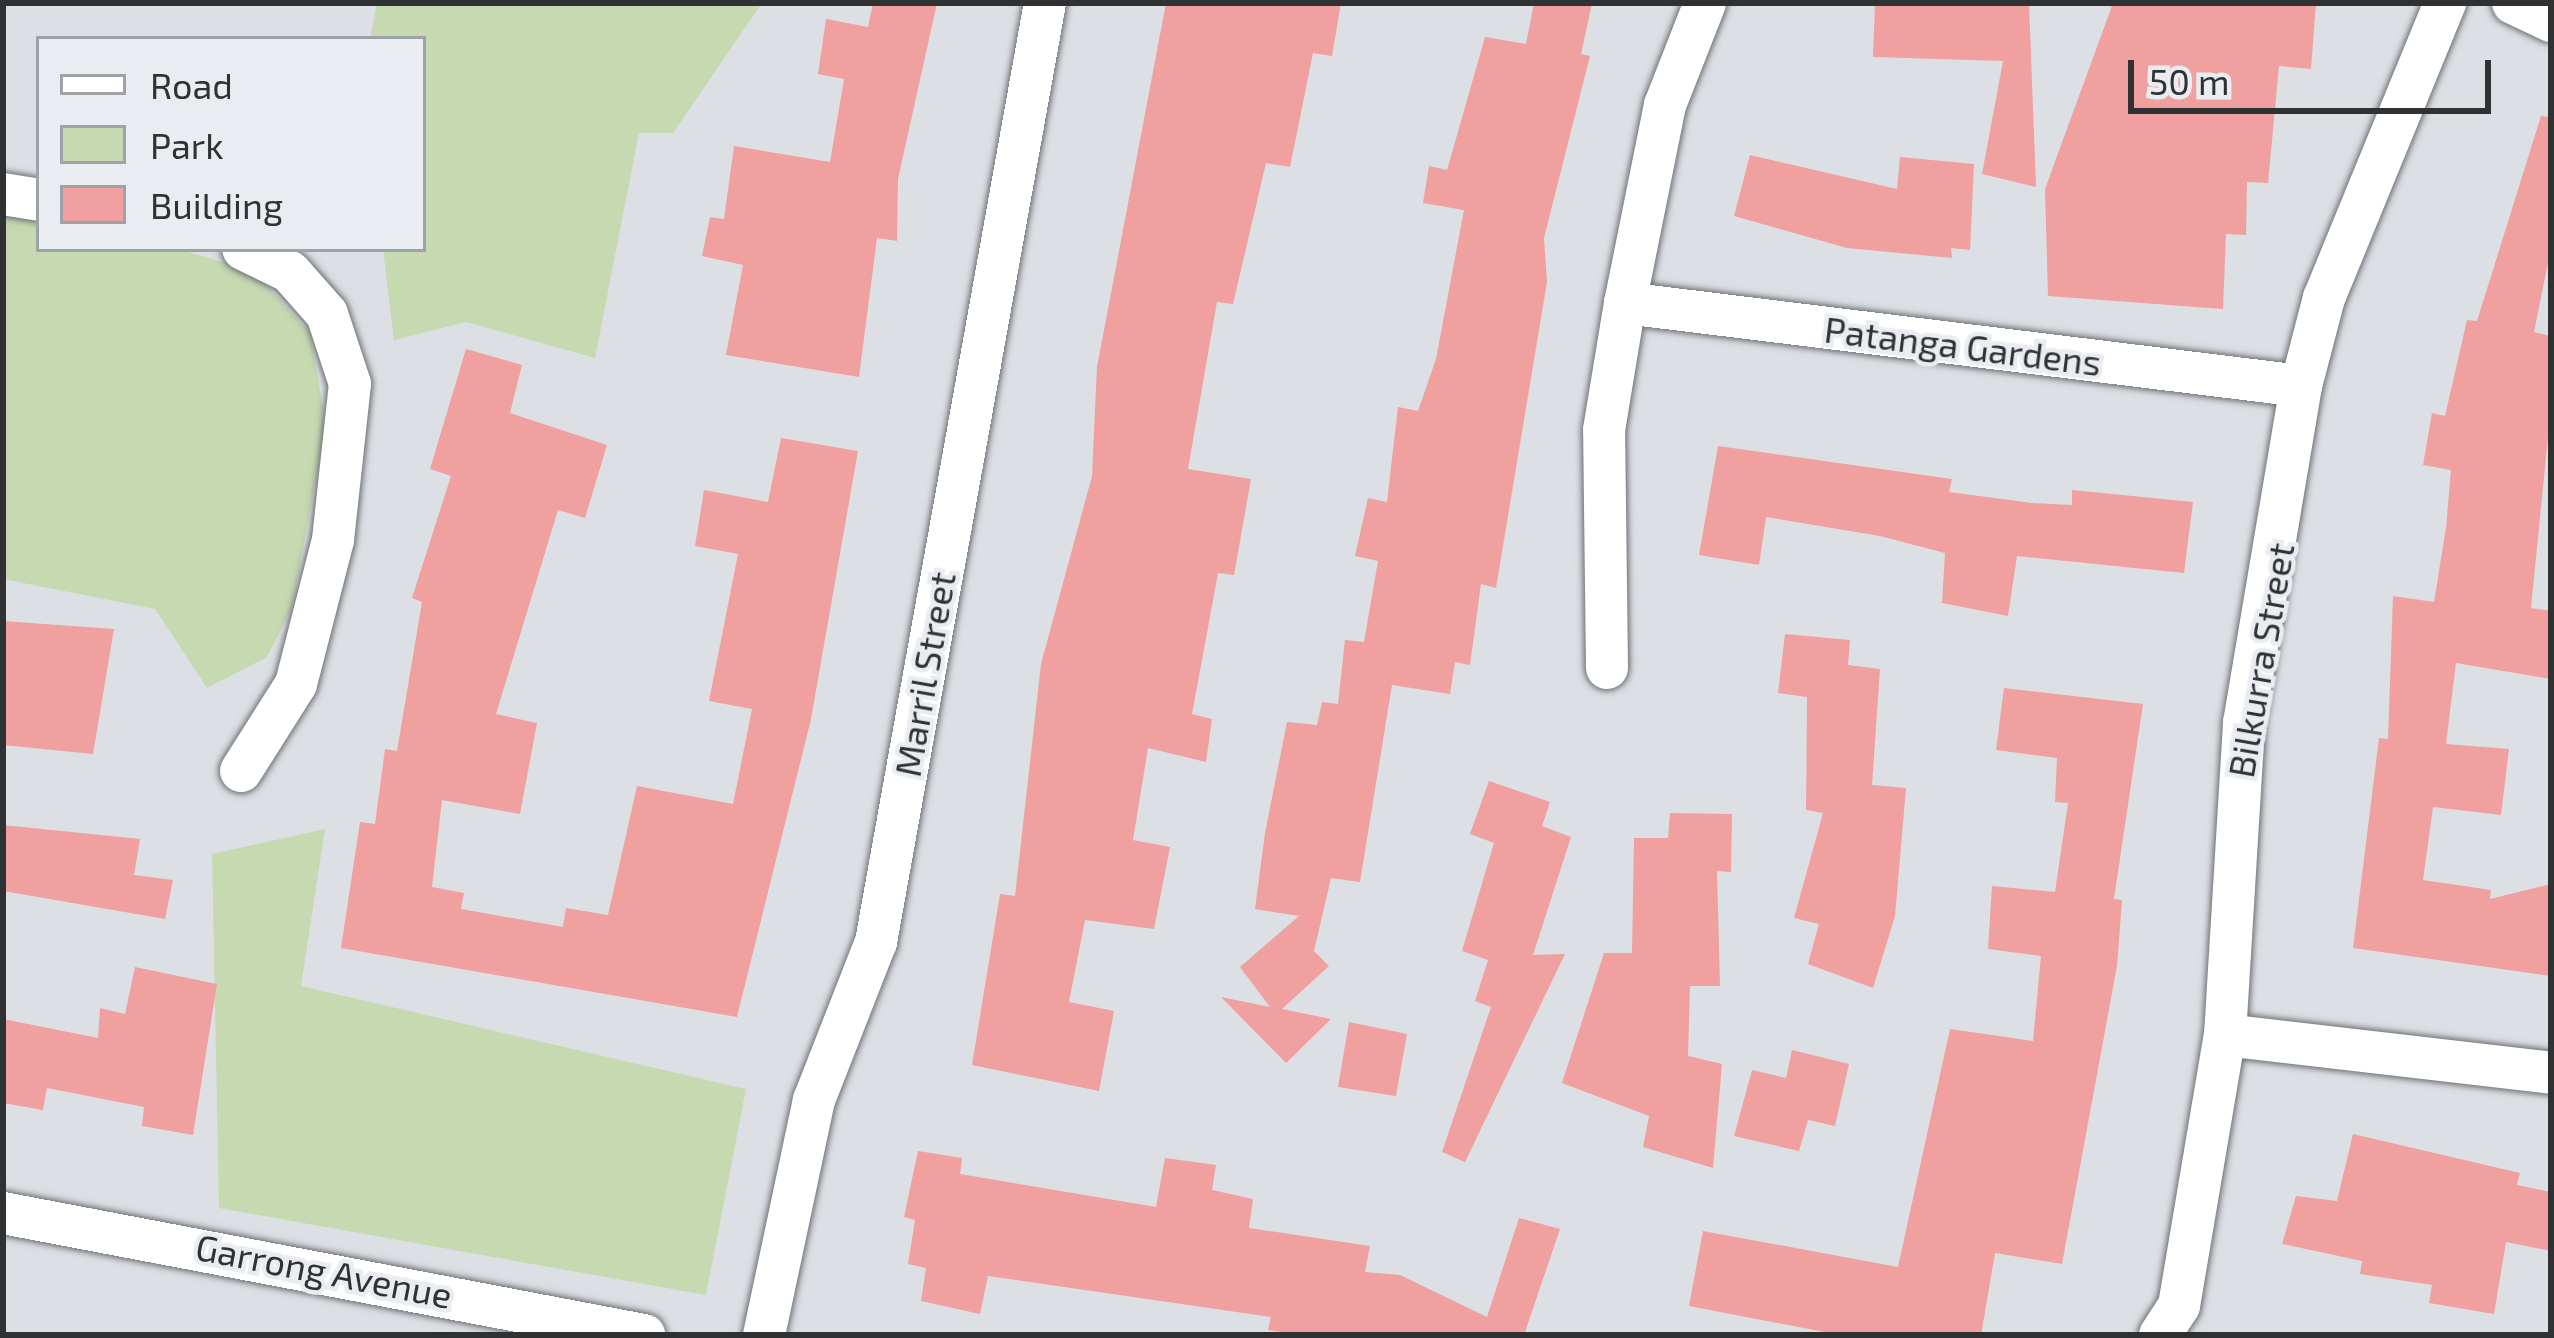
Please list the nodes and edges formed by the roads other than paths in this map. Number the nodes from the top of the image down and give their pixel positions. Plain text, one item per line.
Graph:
1 (1045, 3) edge
2 (1705, 3) edge
3 (2445, 3) edge
4 (2513, 3) edge
5 (2551, 20) edge
6 (3, 194) edge
7 (36, 200) edge
8 (249, 252) edge
9 (1625, 303) junction
10 (2301, 386) junction
11 (1607, 668) dead end
12 (242, 771) dead end
13 (2225, 1035) junction
14 (2551, 1073) edge
15 (3, 1213) edge
16 (644, 1335) edge
17 (764, 1335) edge
18 (2160, 1335) edge

1 - 17 street, Marril Street
2 - 9 street
3 - 10 street, Bilkurra Street
4 - 5 street
6 - 7 street
8 - 12 street
9 - 10 street, Patanga Gardens
9 - 11 street
10 - 13 street, Bilkurra Street
13 - 14 street
13 - 18 street, Bilkurra Street
15 - 16 street, Garrong Avenue

